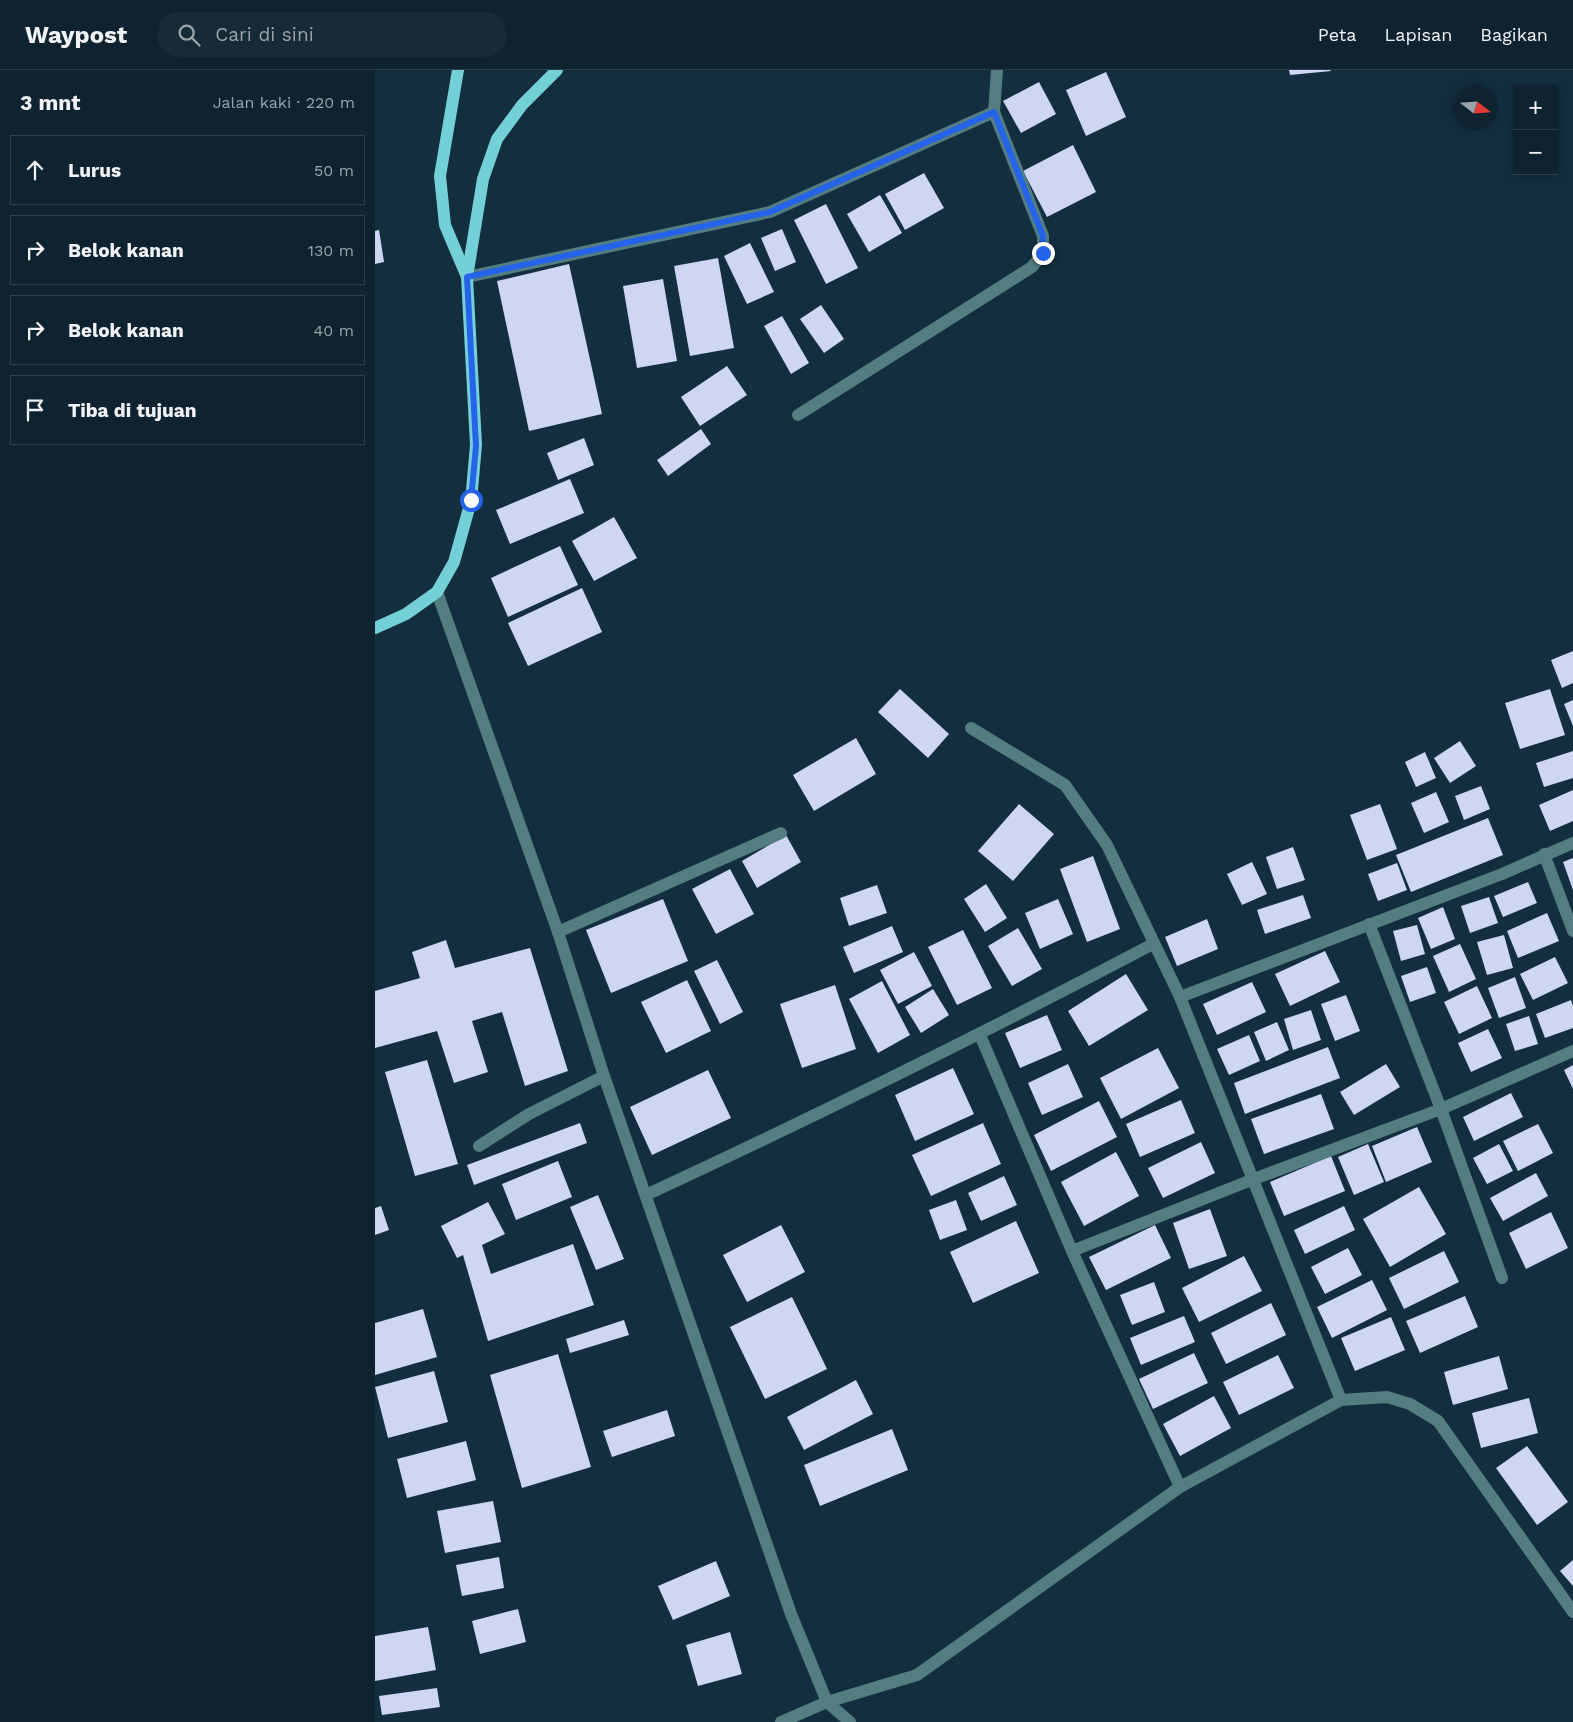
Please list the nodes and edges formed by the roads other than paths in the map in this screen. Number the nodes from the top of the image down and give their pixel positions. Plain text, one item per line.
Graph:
1 (458, 70) edge
2 (557, 70) edge
3 (997, 70) edge
4 (994, 112) junction
5 (467, 277) junction
6 (797, 415) dead end
7 (437, 592) junction
8 (375, 628) edge
9 (971, 728) dead end
10 (781, 833) dead end
11 (1573, 843) edge
12 (1544, 854) junction
13 (1369, 924) junction
14 (1573, 931) edge
15 (558, 932) junction
16 (1153, 944) junction
17 (1180, 996) junction
18 (980, 1035) junction
19 (1573, 1051) edge
20 (604, 1076) junction
21 (1441, 1109) junction
22 (479, 1146) dead end
23 (1254, 1179) junction
24 (646, 1195) junction
25 (1072, 1251) junction
26 (1502, 1278) dead end
27 (1341, 1400) junction
28 (1180, 1487) junction
29 (1573, 1612) edge
30 (827, 1702) junction
31 (781, 1722) edge
32 (850, 1722) edge

1 - 5 main road
2 - 5 main road
3 - 4 street
4 - 5 street
4 - 6 street
5 - 7 main road
7 - 8 main road
7 - 15 street
9 - 16 street
10 - 15 street
11 - 12 street
12 - 13 street
12 - 14 street
13 - 17 street
13 - 21 street
15 - 20 street
16 - 17 street
16 - 18 street
17 - 23 street
18 - 24 street
18 - 25 street
19 - 21 street
20 - 22 street
20 - 24 street
21 - 23 street
21 - 26 street
23 - 25 street
23 - 27 street
24 - 30 street
25 - 28 street
27 - 28 street
27 - 29 street
28 - 30 street
30 - 31 street
30 - 32 street

